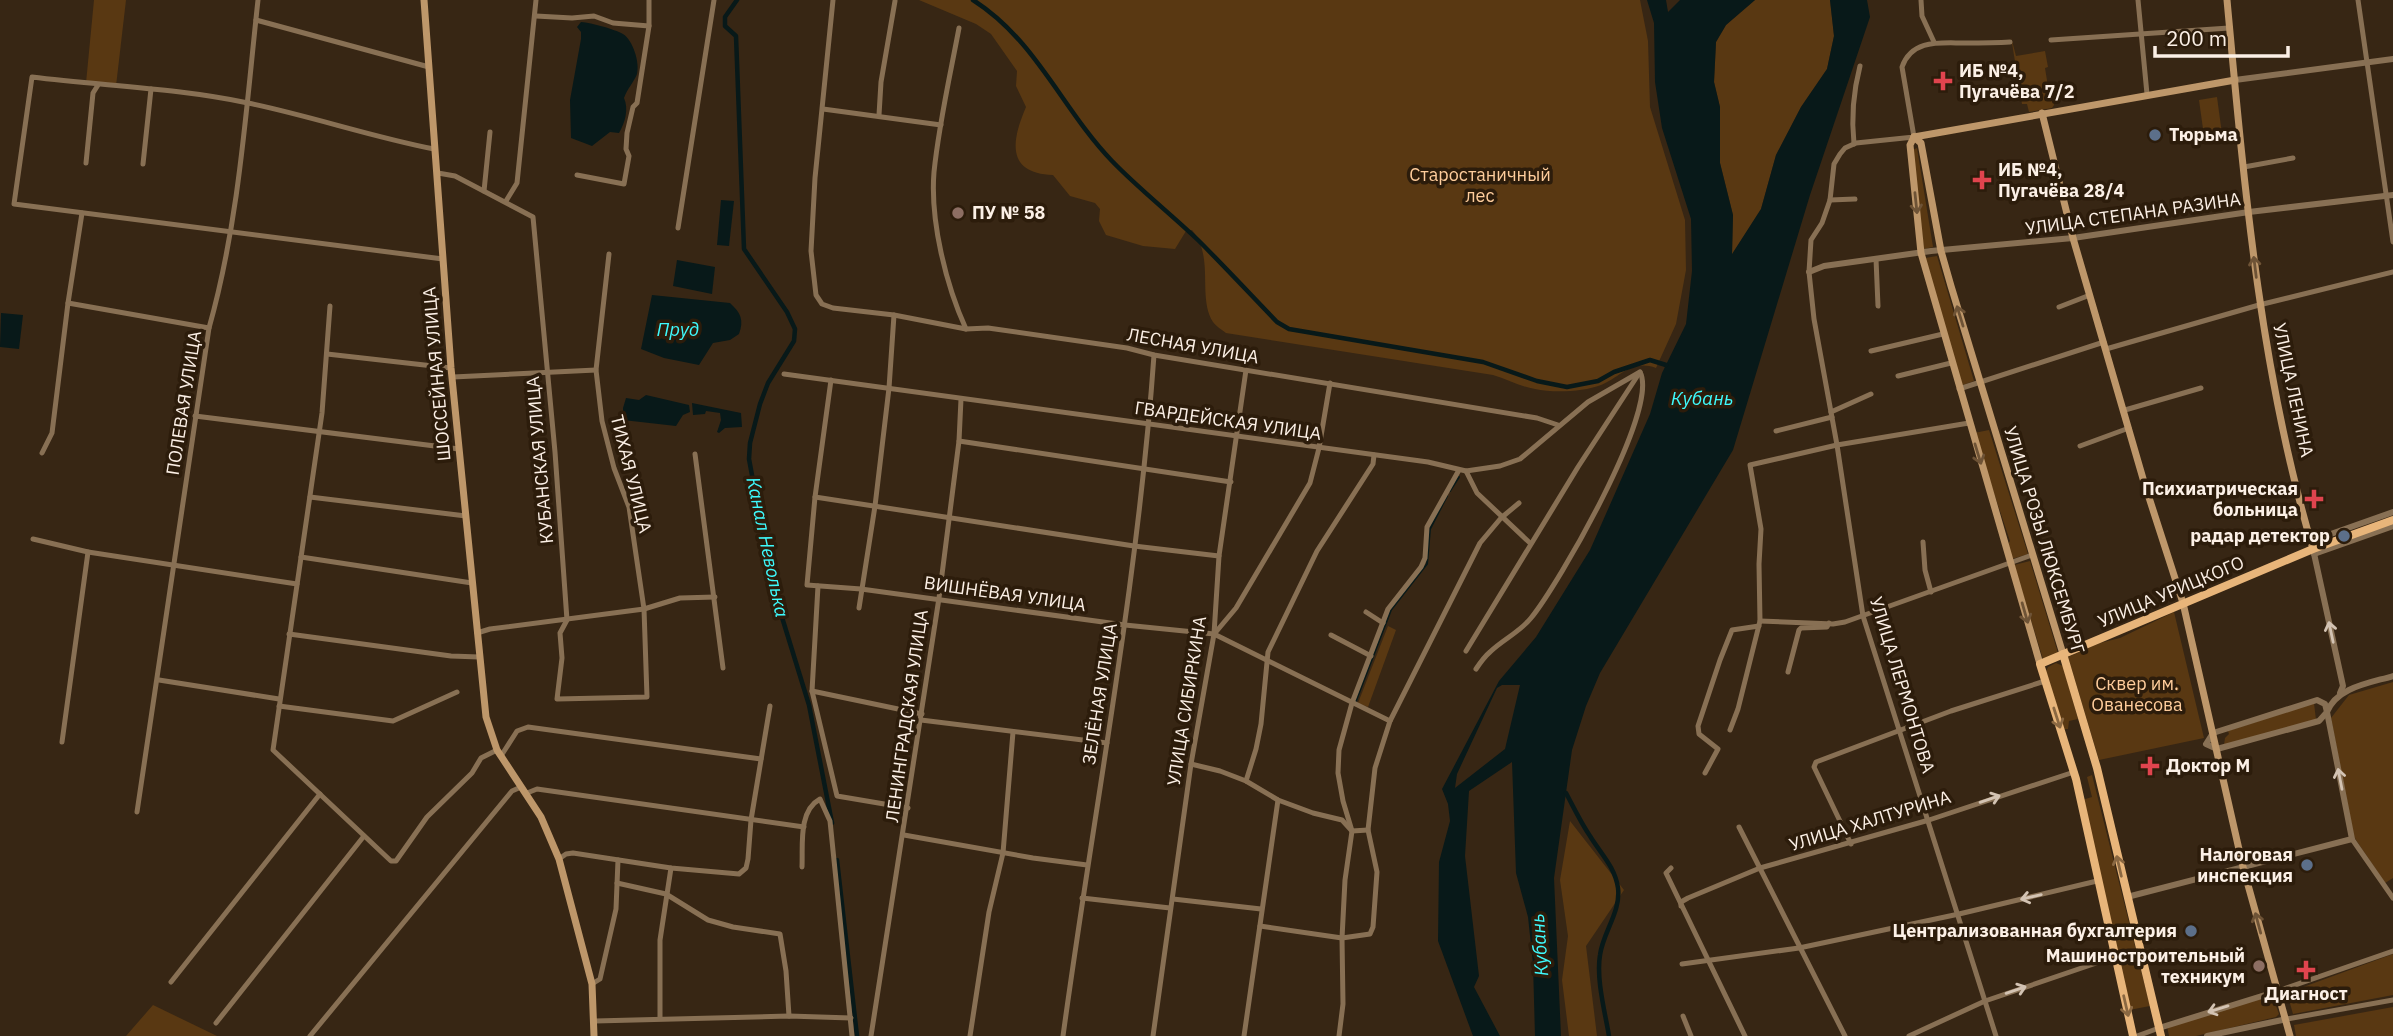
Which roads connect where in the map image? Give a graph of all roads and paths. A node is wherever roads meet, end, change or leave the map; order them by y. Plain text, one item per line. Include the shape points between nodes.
1 (258, 0) edge
2 (425, 0) edge
3 (536, 0) edge
4 (649, 0) edge
5 (714, 0) edge
6 (833, 0) edge
7 (1921, 0) edge
8 (2138, 0) edge
9 (2227, 0) edge
10 (2358, 0) edge
11 (895, 1) edge
12 (536, 16) junction
13 (256, 20) junction
14 (649, 26) junction
15 (959, 28) dead end
16 (2229, 28) junction
17 (2142, 35) junction
18 (2050, 40) dead end
19 (1934, 42) junction
20 (2010, 42) dead end
21 (2393, 59) edge
22 (2367, 62) junction
23 (1860, 66) dead end
24 (429, 67) junction
25 (2235, 80) junction
26 (98, 85) junction
27 (151, 89) junction
28 (2147, 94) junction
29 (248, 103) junction
30 (823, 109) junction
31 (2042, 113) junction
32 (879, 115) junction
33 (941, 125) junction
34 (490, 132) dead end
35 (1914, 137) junction
36 (1854, 144) junction
37 (434, 149) junction
38 (2293, 158) dead end
39 (86, 163) dead end
40 (143, 164) dead end
41 (2244, 167) junction
42 (438, 173) junction
43 (577, 175) dead end
44 (484, 191) junction
45 (2389, 195) edge
46 (1830, 200) junction
47 (1855, 200) dead end
48 (506, 201) junction
49 (2249, 212) junction
50 (82, 213) junction
51 (678, 228) dead end
52 (229, 231) junction
53 (2073, 238) junction
54 (2393, 242) edge
55 (1941, 251) junction
56 (1921, 253) junction
57 (609, 254) dead end
58 (443, 259) junction
59 (1876, 259) junction
60 (1809, 272) junction
61 (2393, 272) edge
62 (2090, 295) junction
63 (68, 303) junction
64 (2259, 305) junction
65 (330, 306) dead end
66 (1878, 306) dead end
67 (2059, 307) dead end
68 (894, 315) junction
69 (209, 328) junction
70 (967, 329) junction
71 (1943, 334) junction
72 (2105, 345) junction
73 (1871, 351) dead end
74 (327, 354) junction
75 (1154, 355) junction
76 (1951, 363) junction
77 (451, 368) junction
78 (596, 370) junction
79 (1246, 370) junction
80 (1640, 372) junction
81 (546, 373) junction
82 (784, 374) dead end
83 (1898, 376) dead end
84 (453, 377) junction
85 (831, 380) junction
86 (1979, 382) junction
87 (1330, 383) junction
88 (889, 388) junction
89 (2202, 388) dead end
90 (1958, 389) junction
91 (1871, 394) dead end
92 (961, 399) junction
93 (2125, 410) junction
94 (1831, 414) junction
95 (195, 416) junction
96 (1149, 423) junction
97 (1969, 423) junction
98 (1558, 425) junction
99 (2130, 428) junction
100 (1776, 431) dead end
101 (320, 432) junction
102 (1237, 436) junction
103 (959, 441) junction
104 (1837, 445) junction
105 (2080, 446) dead end
106 (1320, 448) junction
107 (459, 449) junction
108 (42, 453) dead end
109 (695, 454) dead end
110 (1374, 455) junction
111 (1145, 470) junction
112 (1459, 470) junction
113 (1466, 471) junction
114 (1231, 482) junction
115 (310, 497) junction
116 (815, 497) junction
117 (1520, 503) dead end
118 (875, 506) junction
119 (2393, 512) edge
120 (466, 516) junction
121 (1501, 518) junction
122 (950, 519) junction
123 (2393, 523) edge
124 (33, 539) dead end
125 (1923, 542) dead end
126 (1530, 543) junction
127 (1134, 546) junction
128 (2313, 548) junction
129 (88, 552) junction
130 (2032, 555) junction
131 (1219, 556) junction
132 (301, 557) junction
133 (2011, 563) junction
134 (174, 565) junction
135 (472, 583) junction
136 (297, 584) junction
137 (818, 586) junction
138 (861, 589) junction
139 (1930, 592) junction
140 (715, 597) junction
141 (939, 598) junction
142 (2183, 603) junction
143 (859, 608) dead end
144 (644, 610) junction
145 (1366, 612) dead end
146 (1863, 616) junction
147 (567, 620) junction
148 (1760, 623) junction
149 (1829, 623) junction
150 (1383, 624) junction
151 (1125, 625) junction
152 (477, 633) junction
153 (289, 634) junction
154 (1214, 634) junction
155 (1331, 635) dead end
156 (1466, 651) dead end
157 (2063, 654) junction
158 (1371, 656) junction
159 (479, 657) junction
160 (1268, 660) junction
161 (2040, 664) junction
162 (723, 668) dead end
163 (1476, 669) dead end
164 (1788, 672) dead end
165 (2393, 676) edge
166 (159, 680) junction
167 (2045, 681) junction
168 (812, 691) junction
169 (457, 692) dead end
170 (2337, 697) junction
171 (557, 699) joint
172 (279, 702) junction
173 (1352, 703) junction
174 (770, 706) dead end
175 (2327, 716) junction
176 (922, 717) junction
177 (1390, 721) junction
178 (1730, 730) dead end
179 (1899, 731) junction
180 (1013, 732) junction
181 (2213, 733) junction
182 (62, 742) dead end
183 (1107, 743) junction
184 (2217, 749) junction
185 (497, 750) junction
186 (761, 759) junction
187 (1191, 764) junction
188 (2074, 772) junction
189 (1704, 773) dead end
190 (1246, 781) junction
191 (524, 790) junction
192 (320, 794) junction
193 (1278, 800) junction
194 (908, 808) junction
195 (137, 812) dead end
196 (751, 820) junction
197 (1929, 820) junction
198 (804, 827) junction
199 (1739, 827) dead end
200 (1368, 830) junction
201 (1352, 831) junction
202 (904, 835) junction
203 (364, 836) junction
204 (2352, 839) junction
205 (1851, 844) junction
206 (1003, 853) junction
207 (559, 859) junction
208 (618, 860) junction
209 (1087, 865) junction
210 (802, 867) dead end
211 (2243, 867) junction
212 (671, 868) junction
213 (1671, 868) dead end
214 (1760, 868) junction
215 (2097, 881) junction
216 (617, 883) junction
217 (666, 894) junction
218 (2127, 897) junction
219 (1082, 898) junction
220 (2393, 898) edge
221 (1172, 899) junction
222 (1681, 906) junction
223 (1170, 908) junction
224 (1261, 909) junction
225 (1959, 914) junction
226 (1260, 926) junction
227 (1342, 938) junction
228 (1799, 948) junction
229 (2393, 951) edge
230 (2114, 957) junction
231 (1710, 960) junction
232 (1682, 964) dead end
233 (171, 982) dead end
234 (592, 984) junction
235 (2278, 991) junction
236 (2393, 1000) edge
237 (1985, 1001) junction
238 (789, 1016) junction
239 (1683, 1016) dead end
240 (660, 1017) junction
241 (851, 1018) junction
242 (2287, 1019) junction
243 (594, 1021) junction
244 (216, 1023) dead end
245 (2160, 1032) edge
246 (310, 1036) edge
247 (594, 1036) edge
248 (852, 1036) edge
249 (871, 1036) edge
250 (970, 1036) edge
251 (1063, 1036) edge
252 (1153, 1036) edge
253 (1244, 1036) edge
254 (1339, 1036) edge
255 (1691, 1036) edge
256 (1745, 1036) edge
257 (1845, 1036) edge
258 (1909, 1036) edge
259 (1996, 1036) edge
260 (2135, 1036) edge
261 (2207, 1036) edge
262 (2290, 1036) edge

1 - 13 street, ПОЛЕВАЯ УЛИЦА
2 - 24 main road, ШОССЕЙНАЯ УЛИЦА
3 - 12 street
4 - 14 street
5 - 51 street
6 - 30 street
7 - 19 street via 1922,16
8 - 17 street
9 - 16 main road, УЛИЦА ЛЕНИНА
10 - 22 street
11 - 32 street
12 - 14 street via 594,16
12 - 48 street via 517,183
13 - 24 street
13 - 29 street, ПОЛЕВАЯ УЛИЦА
14 - 43 street via 627,133 624,184
15 - 33 street
16 - 17 street
16 - 25 main road, УЛИЦА ЛЕНИНА
17 - 18 street
17 - 28 street
19 - 20 street
19 - 35 street, УЛИЦА РОЗЫ ЛЮКСЕМБУРГ via 1913,51 1902,67
21 - 22 street
22 - 25 street
22 - 45 street
23 - 36 street via 1853,96
24 - 37 main road, ШОССЕЙНАЯ УЛИЦА
25 - 28 main road
25 - 41 main road, УЛИЦА ЛЕНИНА
26 - 27 street
26 - 39 street via 93,93
26 - 50 street via 32,77 14,204
27 - 29 street
27 - 40 street
28 - 31 main road
29 - 37 street
29 - 52 street, ПОЛЕВАЯ УЛИЦА
30 - 32 street
30 - 68 street, ЛЕСНАЯ УЛИЦА via 811,251 816,295 832,308
31 - 35 main road
31 - 53 main road
32 - 33 street
33 - 70 street via 934,173 937,224 946,269
34 - 44 street
35 - 36 street
35 - 55 main road, УЛИЦА РОЗЫ ЛЮКСЕМБУРГ via 1921,143
35 -> 56 main road, УЛИЦА РОЗЫ ЛЮКСЕМБУРГ via 1910,145
36 - 46 street, УЛИЦА ЛЕРМОНТОВА via 1845,148 1834,164
37 - 42 main road, ШОССЕЙНАЯ УЛИЦА
38 - 41 street
41 - 49 main road, УЛИЦА ЛЕНИНА
42 - 44 street
42 - 58 main road, ШОССЕЙНАЯ УЛИЦА
44 - 48 street
45 - 49 street, УЛИЦА СТЕПАНА РАЗИНА
45 - 54 street
46 - 47 street
46 - 60 street, УЛИЦА ЛЕРМОНТОВА via 1811,240
48 - 81 street, КУБАНСКАЯ УЛИЦА via 533,217
49 - 53 street, УЛИЦА СТЕПАНА РАЗИНА
64 -> 49 main road, УЛИЦА ЛЕНИНА
50 - 52 street
50 - 63 street
52 - 58 street
52 - 69 street, ПОЛЕВАЯ УЛИЦА
53 - 55 street, УЛИЦА СТЕПАНА РАЗИНА
53 - 62 main road
55 - 56 street, УЛИЦА СТЕПАНА РАЗИНА
86 -> 55 main road, УЛИЦА РОЗЫ ЛЮКСЕМБУРГ
56 - 59 street, УЛИЦА СТЕПАНА РАЗИНА
56 - 71 main road, УЛИЦА РОЗЫ ЛЮКСЕМБУРГ
57 - 78 street, ТИХАЯ УЛИЦА
58 - 77 main road, ШОССЕЙНАЯ УЛИЦА
59 - 60 street, УЛИЦА СТЕПАНА РАЗИНА
59 - 66 street
60 - 94 street, УЛИЦА ЛЕРМОНТОВА
61 - 64 street
62 - 67 street
62 - 72 main road
63 - 69 street
63 - 108 street via 52,433
64 - 72 street
64 - 128 main road, УЛИЦА ЛЕНИНА
65 - 74 street
68 - 70 street, ЛЕСНАЯ УЛИЦА
68 - 88 street
69 - 95 street, ПОЛЕВАЯ УЛИЦА
70 - 75 street, ЛЕСНАЯ УЛИЦА via 988,328
71 - 73 street
71 - 76 main road, УЛИЦА РОЗЫ ЛЮКСЕМБУРГ
72 - 86 street
72 - 93 main road
74 - 77 street
74 - 101 street
75 - 79 street, ЛЕСНАЯ УЛИЦА
75 - 96 street, ЗЕЛЁНАЯ УЛИЦА
76 - 83 street
76 - 90 main road, УЛИЦА РОЗЫ ЛЮКСЕМБУРГ
77 - 84 main road, ШОССЕЙНАЯ УЛИЦА
78 - 81 street
78 - 144 street, ТИХАЯ УЛИЦА via 602,421 629,507
79 - 87 street, ЛЕСНАЯ УЛИЦА
79 - 102 street, УЛИЦА СИБИРКИНА
80 - 98 street, ГВАРДЕЙСКАЯ УЛИЦА
80 - 126 street
80 - 163 street via 1643,395 1632,430 1595,515 1529,621
81 - 84 street
81 - 147 street, КУБАНСКАЯ УЛИЦА
82 - 85 street, ГВАРДЕЙСКАЯ УЛИЦА
84 - 107 main road, ШОССЕЙНАЯ УЛИЦА
85 - 88 street, ГВАРДЕЙСКАЯ УЛИЦА
85 - 116 street
86 - 90 street
86 - 130 main road, УЛИЦА РОЗЫ ЛЮКСЕМБУРГ
87 - 98 street, ЛЕСНАЯ УЛИЦА
87 - 106 street
88 - 92 street, ГВАРДЕЙСКАЯ УЛИЦА
88 - 118 street
89 - 93 street
90 - 97 main road, УЛИЦА РОЗЫ ЛЮКСЕМБУРГ
91 - 94 street
92 - 96 street, ГВАРДЕЙСКАЯ УЛИЦА
92 - 103 street, ЛЕНИНГРАДСКАЯ УЛИЦА
93 - 99 main road
94 - 100 street
94 - 104 street, УЛИЦА ЛЕРМОНТОВА
95 - 101 street
95 - 134 street, ПОЛЕВАЯ УЛИЦА
96 - 102 street, ГВАРДЕЙСКАЯ УЛИЦА
96 - 111 street, ЗЕЛЁНАЯ УЛИЦА
97 - 104 street
97 -> 133 main road, УЛИЦА РОЗЫ ЛЮКСЕМБУРГ
98 - 113 street, ГВАРДЕЙСКАЯ УЛИЦА via 1520,459
99 - 105 street
99 - 142 main road
101 - 107 street
101 - 115 street
102 - 106 street, ГВАРДЕЙСКАЯ УЛИЦА
102 - 114 street, УЛИЦА СИБИРКИНА
103 - 111 street
103 - 122 street, ЛЕНИНГРАДСКАЯ УЛИЦА
104 - 146 street, УЛИЦА ЛЕРМОНТОВА
104 - 148 street via 1750,465 1761,529
106 - 110 street, ГВАРДЕЙСКАЯ УЛИЦА
106 - 154 street via 1306,491 1236,608
107 - 120 main road, ШОССЕЙНАЯ УЛИЦА
109 - 140 street
110 - 112 street, ГВАРДЕЙСКАЯ УЛИЦА
110 - 160 street via 1373,464 1317,551
111 - 114 street
111 - 127 street, ЗЕЛЁНАЯ УЛИЦА
112 - 113 street, ГВАРДЕЙСКАЯ УЛИЦА
112 - 150 street via 1427,527 1422,567 1388,609
113 - 121 street via 1477,493
114 - 131 street, УЛИЦА СИБИРКИНА
115 - 120 street
115 - 132 street
116 - 118 street
116 - 137 street, ВИШНЁВАЯ УЛИЦА via 807,585
117 - 121 street
118 - 122 street
118 - 138 street
119 - 128 street, УЛИЦА УРИЦКОГО
120 - 135 main road, ШОССЕЙНАЯ УЛИЦА
121 - 126 street
121 - 177 street via 1479,543
122 - 127 street
122 - 141 street, ЛЕНИНГРАДСКАЯ УЛИЦА
123 - 128 main road, УЛИЦА УРИЦКОГО
124 - 129 street
125 - 139 street
126 - 156 street
127 - 131 street
127 - 151 street, ЗЕЛЁНАЯ УЛИЦА
128 - 142 main road, УЛИЦА УРИЦКОГО
170 -> 128 street, УЛИЦА ЛЕНИНА via 2343,687
129 - 134 street
129 - 182 street
130 - 133 street
130 - 157 main road, УЛИЦА РОЗЫ ЛЮКСЕМБУРГ
131 - 154 street, УЛИЦА СИБИРКИНА
132 - 135 street
132 - 136 street
133 - 139 street
133 -> 161 main road, УЛИЦА РОЗЫ ЛЮКСЕМБУРГ
134 - 136 street
134 - 166 street, ПОЛЕВАЯ УЛИЦА
135 - 152 main road, ШОССЕЙНАЯ УЛИЦА
136 - 153 street
137 - 138 street, ВИШНЁВАЯ УЛИЦА
137 - 168 street
138 - 141 street, ВИШНЁВАЯ УЛИЦА
138 - 143 street
139 - 146 street
140 - 144 street via 680,598
140 - 162 street
141 - 151 street, ВИШНЁВАЯ УЛИЦА
141 - 176 street, ЛЕНИНГРАДСКАЯ УЛИЦА
142 - 157 main road, УЛИЦА УРИЦКОГО
142 - 181 main road
144 - 147 street
144 - 171 street, ТИХАЯ УЛИЦА via 646,696
145 - 150 street
146 - 149 street
146 - 179 street, УЛИЦА ЛЕРМОНТОВА
147 - 152 street
147 - 171 street, КУБАНСКАЯ УЛИЦА via 561,633
148 - 149 street
148 - 178 street
148 - 189 street via 1732,630 1720,660 1698,726 1699,734 1718,749
149 - 164 street via 1799,630
150 - 158 street
151 - 154 street, ВИШНЁВАЯ УЛИЦА
151 - 183 street, ЗЕЛЁНАЯ УЛИЦА
152 - 159 main road, ШОССЕЙНАЯ УЛИЦА
153 - 159 street
153 - 172 street
154 - 160 street, ВИШНЁВАЯ УЛИЦА
154 - 187 street, УЛИЦА СИБИРКИНА
155 - 158 street
157 - 161 main road, УЛИЦА УРИЦКОГО
218 -> 157 main road, УЛИЦА РОЗЫ ЛЮКСЕМБУРГ via 2098,772
158 - 173 street
159 - 185 main road, ШОССЕЙНАЯ УЛИЦА via 486,717
160 - 173 street, ВИШНЁВАЯ УЛИЦА
160 - 190 street via 1261,724
161 - 167 main road, УЛИЦА РОЗЫ ЛЮКСЕМБУРГ
165 - 170 street
166 - 172 street
166 - 195 street, ПОЛЕВАЯ УЛИЦА
167 - 179 street
167 -> 188 main road, УЛИЦА РОЗЫ ЛЮКСЕМБУРГ
168 - 176 street
168 - 194 street via 837,796
169 - 172 street via 393,721
170 - 175 street
172 - 192 street via 273,750
173 - 177 street, ВИШНЁВАЯ УЛИЦА
173 - 201 street via 1339,750 1338,773
174 - 186 street
175 - 181 street via 2322,702 2310,701
175 - 184 street
204 -> 175 street
176 - 180 street
176 - 194 street, ЛЕНИНГРАДСКАЯ УЛИЦА
177 - 200 street via 1375,768
179 - 197 street, УЛИЦА ЛЕРМОНТОВА
179 - 205 street via 1816,762 1814,767
180 - 183 street
180 - 206 street
181 - 184 main road
183 - 209 street, ЗЕЛЁНАЯ УЛИЦА
184 - 211 main road
185 - 186 street via 528,727
185 - 191 main road, ШОССЕЙНАЯ УЛИЦА
185 - 203 street via 481,758 396,861
186 - 196 street
187 - 190 street
187 - 221 street, УЛИЦА СИБИРКИНА
197 -> 188 street, УЛИЦА ХАЛТУРИНА
188 - 215 main road, УЛИЦА РОЗЫ ЛЮКСЕМБУРГ
190 - 193 street
191 - 196 street
191 - 207 main road, ШОССЕЙНАЯ УЛИЦА
191 - 246 street via 512,791
192 - 203 street
192 - 233 street
193 - 201 street via 1342,820
193 - 224 street
194 - 202 street, ЛЕНИНГРАДСКАЯ УЛИЦА
196 - 198 street
196 - 212 street via 746,868 739,874
197 - 205 street, УЛИЦА ХАЛТУРИНА
197 - 225 street, УЛИЦА ЛЕРМОНТОВА
198 - 210 street
198 - 241 street via 809,808 820,799 830,821
199 - 214 street
200 - 201 street
200 - 227 street via 1377,872 1373,927 1365,936
201 - 227 street
202 - 206 street
202 - 249 street, ЛЕНИНГРАДСКАЯ УЛИЦА
203 - 244 street
204 - 211 street
204 - 220 street
205 - 214 street, УЛИЦА ХАЛТУРИНА
206 - 209 street
206 - 250 street
207 - 208 street via 572,853
207 - 234 main road, ШОССЕЙНАЯ УЛИЦА
208 - 212 street
208 - 216 street
209 - 219 street, ЗЕЛЁНАЯ УЛИЦА
211 - 218 street
235 -> 211 main road
212 - 217 street
213 - 222 street via 1666,873
214 - 222 street, УЛИЦА ХАЛТУРИНА via 1688,898
214 - 228 street
215 -> 225 street
215 - 230 main road, УЛИЦА РОЗЫ ЛЮКСЕМБУРГ
216 - 217 street
216 - 234 street via 600,979
217 - 238 street via 708,920 780,934
217 - 240 street via 660,940
218 - 245 main road, УЛИЦА РОЗЫ ЛЮКСЕМБУРГ
219 - 223 street
219 - 251 street, ЗЕЛЁНАЯ УЛИЦА
221 - 223 street, УЛИЦА СИБИРКИНА
221 - 224 street
222 - 231 street
223 - 252 street, УЛИЦА СИБИРКИНА
224 - 226 street
225 - 228 street
225 - 237 street, УЛИЦА ЛЕРМОНТОВА
226 - 227 street
226 - 253 street
227 - 254 street
228 - 231 street
228 - 257 street
229 - 235 street
237 -> 230 street
230 -> 260 main road, УЛИЦА РОЗЫ ЛЮКСЕМБУРГ
231 - 232 street
231 - 256 street
234 - 243 main road, ШОССЕЙНАЯ УЛИЦА
235 - 242 main road
235 -> 245 street
236 - 242 street
237 - 258 street
237 - 259 street, УЛИЦА ЛЕРМОНТОВА
238 - 240 street
238 - 241 street
239 - 255 street
240 - 243 street
241 - 248 street
242 - 261 street
242 - 262 main road
243 - 247 main road, ШОССЕЙНАЯ УЛИЦА
245 - 260 street

